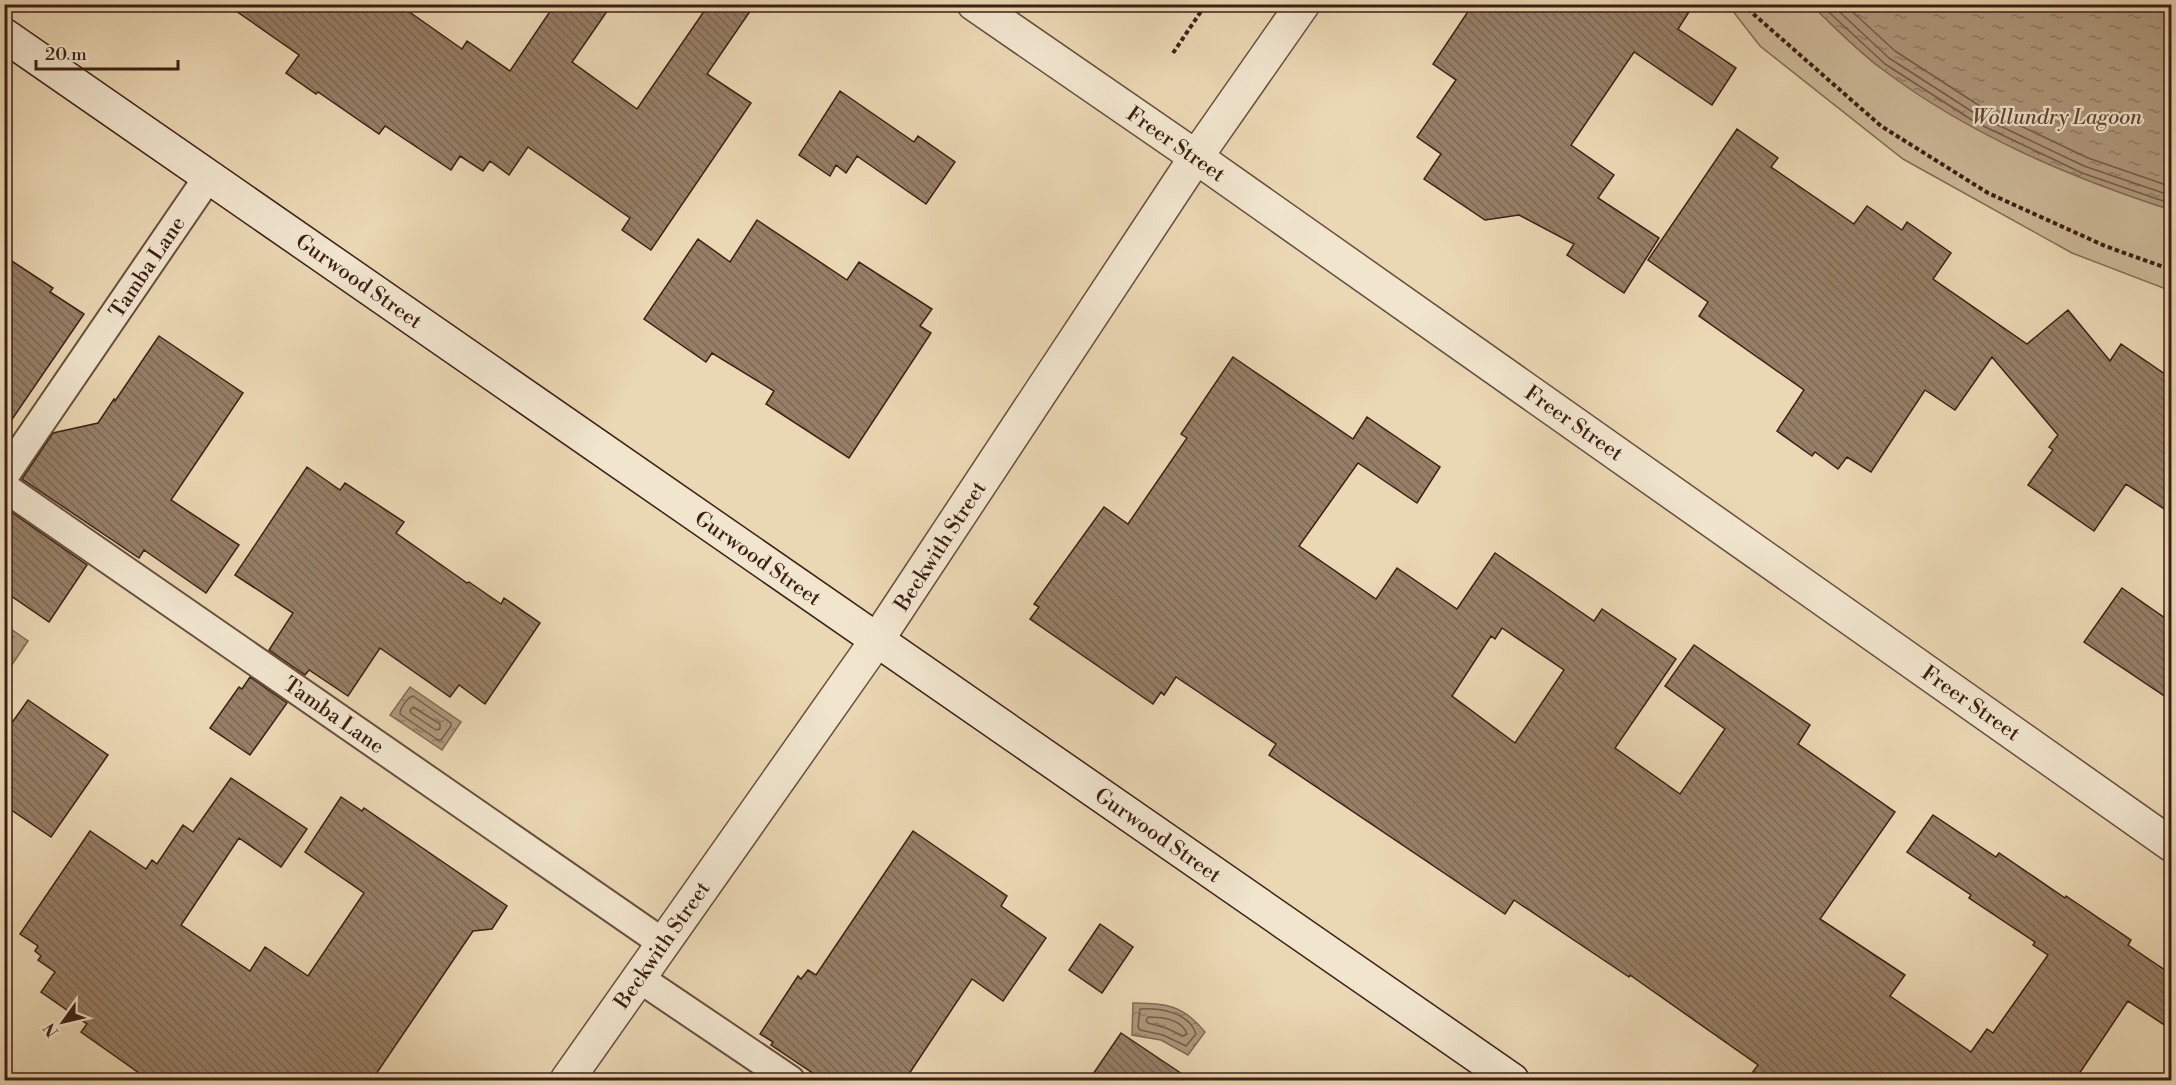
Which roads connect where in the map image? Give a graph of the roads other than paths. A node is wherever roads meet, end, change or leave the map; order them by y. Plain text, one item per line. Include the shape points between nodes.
1 (974, 4) edge
2 (1303, 4) edge
3 (4, 35) edge
4 (1196, 157) junction
5 (208, 176) junction
6 (4, 476) edge
7 (4, 487) edge
8 (877, 640) junction
9 (2172, 845) edge
10 (663, 943) junction
11 (639, 978) junction
12 (567, 1080) edge
13 (790, 1080) edge
14 (1512, 1080) edge

1 - 4 street, Freer Street
2 - 4 street, Beckwith Street
3 - 5 street, Gurwood Street
4 - 8 street, Beckwith Street
4 - 9 street, Freer Street
5 - 6 lane, Tamba Lane
5 - 8 street, Gurwood Street
7 - 10 lane, Tamba Lane
8 - 10 street, Beckwith Street
8 - 14 street, Gurwood Street
10 - 11 street, Beckwith Street
11 - 12 street, Beckwith Street
11 - 13 lane

